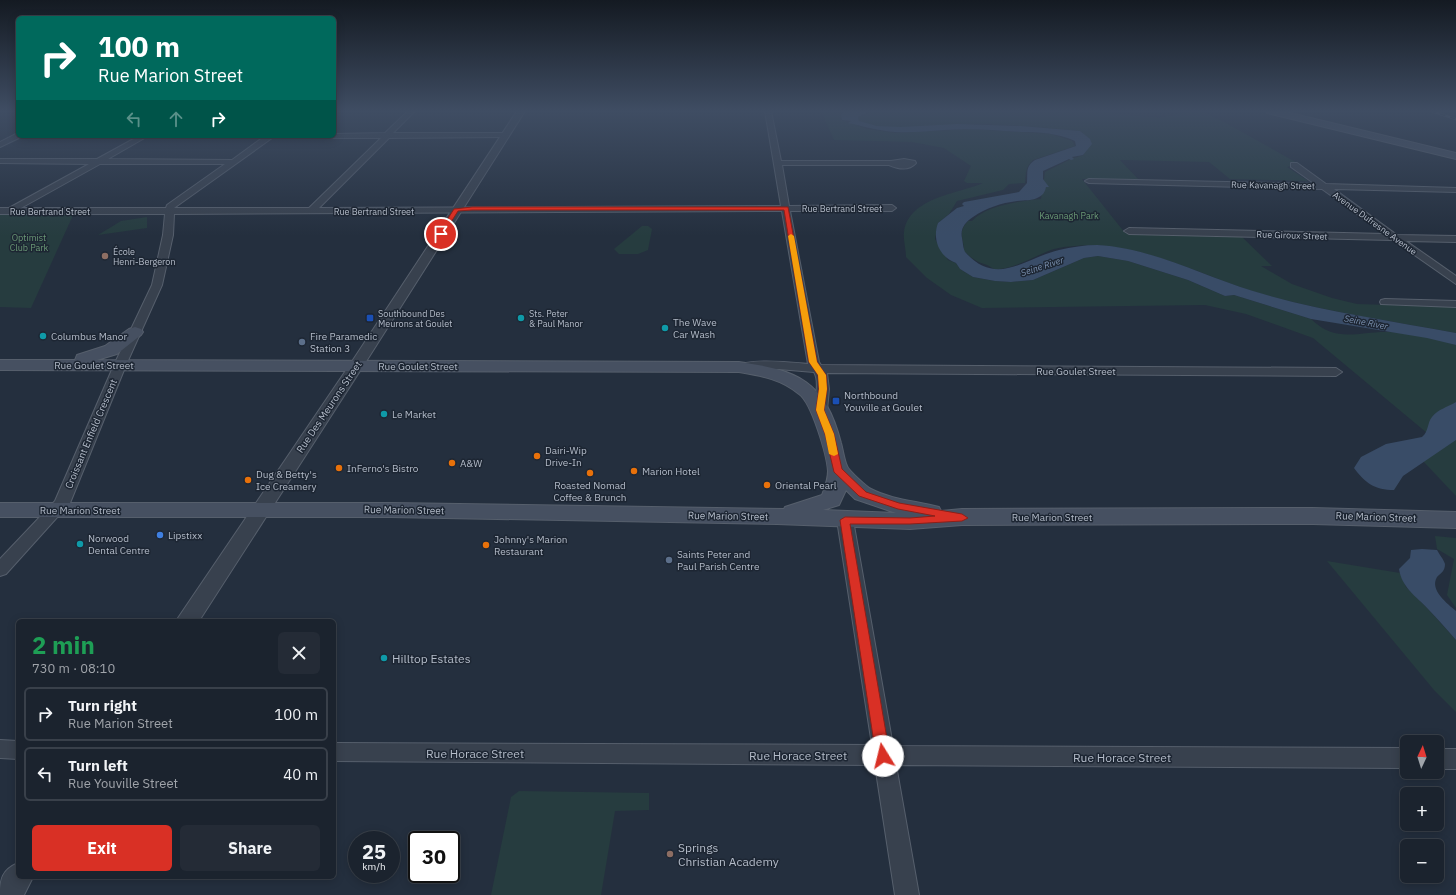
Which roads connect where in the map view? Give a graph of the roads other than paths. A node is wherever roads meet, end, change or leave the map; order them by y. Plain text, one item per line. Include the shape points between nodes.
1 (114, 153) edge
2 (247, 153) edge
3 (370, 153) edge
4 (493, 153) edge
5 (776, 153) edge
6 (1443, 153) edge
7 (1456, 156) edge
8 (0, 161) edge
9 (99, 161) junction
10 (235, 162) junction
11 (778, 163) junction
12 (891, 163) dead end
13 (1294, 165) dead end
14 (1089, 181) dead end
15 (1324, 186) junction
16 (1456, 190) edge
17 (786, 208) junction
18 (892, 208) dead end
19 (0, 210) edge
20 (456, 210) junction
21 (12, 211) junction
22 (170, 211) junction
23 (311, 211) junction
24 (1128, 230) dead end
25 (1395, 238) junction
26 (1456, 239) edge
27 (1456, 281) edge
28 (1385, 302) dead end
29 (1456, 304) edge
30 (135, 332) junction
31 (0, 364) edge
32 (52, 365) junction
33 (120, 365) junction
34 (356, 366) junction
35 (740, 367) junction
36 (816, 368) junction
37 (1336, 372) dead end
38 (820, 410) junction
39 (838, 470) junction
40 (262, 509) junction
41 (0, 510) edge
42 (56, 510) junction
43 (777, 516) junction
44 (962, 518) junction
45 (845, 520) junction
46 (1456, 520) edge
47 (0, 570) edge
48 (189, 619) edge
49 (0, 749) edge
50 (16, 750) edge
51 (336, 752) edge
52 (883, 756) junction
53 (1400, 758) edge
54 (1444, 758) edge
55 (1456, 759) edge
56 (18, 879) edge
57 (7, 895) edge
58 (907, 895) edge

1 - 9 street
2 - 10 street
3 - 23 street
4 - 20 street, Rue Des Meurons Street
5 - 11 street
6 - 7 main road
8 - 9 street
9 - 10 street
9 - 21 street
10 - 22 street via 170,208
11 - 12 street
11 - 17 street
13 - 15 street, Avenue Dufresne Avenue
14 - 15 street, Rue Kavanagh Street
15 - 16 street, Rue Kavanagh Street
15 - 25 street, Avenue Dufresne Avenue
17 - 18 street, Rue Bertrand Street
17 - 20 street, Rue Bertrand Street
17 - 36 street
19 - 21 street, Rue Bertrand Street
20 - 23 street, Rue Bertrand Street
20 - 34 street, Rue Des Meurons Street
21 - 22 street, Rue Bertrand Street
22 - 23 street, Rue Bertrand Street
22 - 30 street, Croissant Enfield Crescent via 168,235 157,285
24 - 25 street, Rue Giroux Street
25 - 26 street, Rue Giroux Street
25 - 27 street, Avenue Dufresne Avenue
28 - 29 street
30 - 32 main road via 111,350 98,356
30 - 33 street, Croissant Enfield Crescent
31 - 32 main road, Rue Goulet Street
32 - 33 main road, Rue Goulet Street
33 - 34 main road, Rue Goulet Street
33 - 42 street, Croissant Enfield Crescent via 62,504
34 - 35 main road, Rue Goulet Street
34 - 40 street, Rue Des Meurons Street
35 - 36 street, Rue Goulet Street via 778,364
35 - 38 main road, Rue Goulet Street via 786,376 808,391
36 - 37 street, Rue Goulet Street
36 - 38 street via 822,375
38 - 39 main road, Rue Goulet Street
39 - 43 main road via 837,485 831,500
39 - 44 main road via 863,494 898,506
40 - 42 main road, Rue Marion Street
40 - 43 main road, Rue Marion Street
40 - 48 street, Rue Des Meurons Street
41 - 42 main road, Rue Marion Street
42 - 47 street, Croissant Enfield Crescent
43 - 45 main road, Rue Marion Street
44 - 45 main road, Rue Marion Street via 910,521
44 - 46 main road, Rue Marion Street via 1313,516
45 - 52 street
49 - 50 street
51 - 52 street, Rue Horace Street
52 - 53 street, Rue Horace Street
52 - 58 street
54 - 55 street
56 - 57 street

